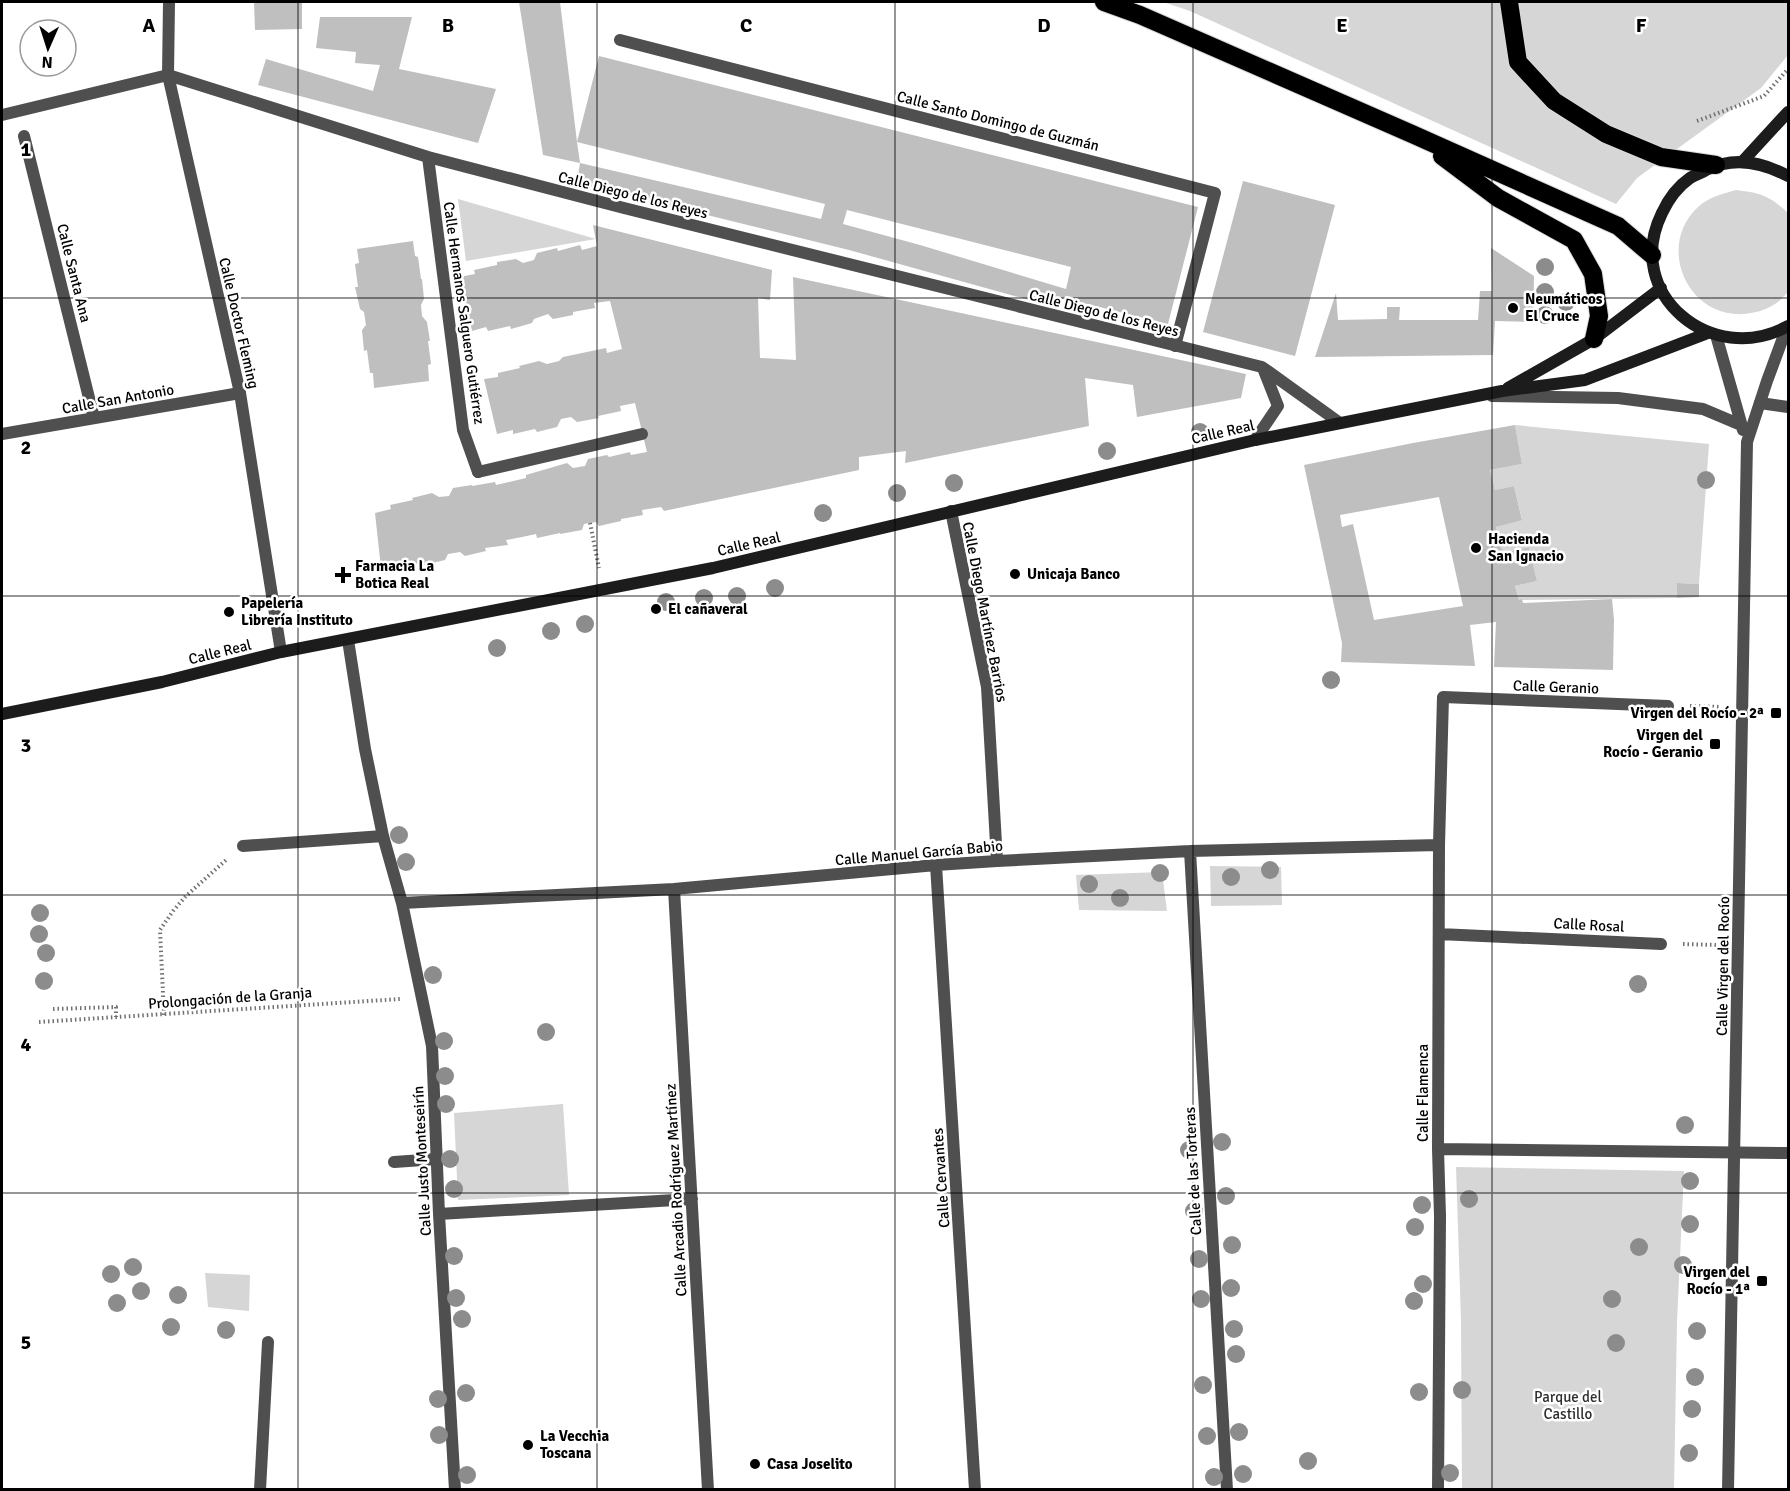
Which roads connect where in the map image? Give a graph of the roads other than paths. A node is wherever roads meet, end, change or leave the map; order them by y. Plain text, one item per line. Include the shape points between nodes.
1 (169, 2) edge
2 (1104, 2) edge
3 (1509, 2) edge
4 (620, 40) dead end
5 (168, 75) junction
6 (1788, 112) edge
7 (2, 115) edge
8 (1412, 134) junction
9 (24, 136) dead end
10 (428, 157) junction
11 (1742, 162) junction
12 (1716, 165) junction
13 (1788, 176) edge
14 (1652, 255) junction
15 (1660, 288) junction
16 (1788, 326) edge
17 (1712, 334) junction
18 (1594, 339) junction
19 (1175, 346) junction
20 (1262, 367) junction
21 (1502, 391) junction
22 (240, 393) junction
23 (1481, 396) junction
24 (1760, 403) junction
25 (1788, 407) edge
26 (94, 418) junction
27 (1340, 423) junction
28 (1741, 425) junction
29 (2, 434) edge
30 (642, 434) dead end
31 (1255, 440) junction
32 (1747, 442) junction
33 (951, 511) junction
34 (348, 640) junction
35 (280, 652) junction
36 (1443, 697) joint
37 (1668, 706) road end
38 (2, 714) edge
39 (383, 836) junction
40 (1439, 845) junction
41 (243, 846) road end
42 (1190, 851) junction
43 (998, 861) junction
44 (936, 865) junction
45 (674, 889) junction
46 (402, 903) junction
47 (1439, 934) junction
48 (1661, 944) road end
49 (1438, 1149) junction
50 (1735, 1151) junction
51 (1788, 1153) edge
52 (437, 1159) junction
53 (394, 1162) dead end
54 (692, 1199) junction
55 (439, 1215) junction
56 (268, 1341) dead end
57 (260, 1490) edge
58 (455, 1490) edge
59 (708, 1490) edge
60 (975, 1490) edge
61 (1227, 1490) edge
62 (1438, 1490) edge
63 (1728, 1490) edge

1 - 5 street, Calle Doctor Fleming
2 - 8 highway
3 - 12 highway via 1518,62 1554,101 1606,134 1660,157
4 - 19 street, Calle Santo Domingo de Guzmán via 1215,192
5 - 7 street
5 - 10 street, Calle Diego de los Reyes
5 - 22 street, Calle Doctor Fleming
6 - 11 main road
8 - 14 highway via 1618,226
8 - 18 highway via 1498,198 1574,240 1593,274 1599,316
9 - 26 street, Calle Santa Ana
10 - 19 street, Calle Diego de los Reyes
10 - 30 street, Calle Hermanos Salguero Gutiérrez via 463,430 478,472
11 - 12 main road
11 - 13 main road via 1772,167
12 - 14 main road via 1689,178 1669,199 1656,225
14 - 15 main road
15 - 17 main road via 1672,307
15 - 18 main road, Calle Real
16 - 17 main road via 1764,336 1740,339
16 - 24 street
17 - 21 main road, Calle Real via 1585,380
17 - 28 street
18 - 21 main road, Calle Real
19 - 20 street, Calle Diego de los Reyes
20 - 27 street, Calle Diego de los Reyes
20 - 31 street via 1278,406
21 - 23 main road, Calle Real
22 - 26 street, Calle San Antonio
22 - 35 street, Calle Doctor Fleming
23 - 27 main road, Calle Real
23 - 28 street via 1618,398 1703,409
24 - 25 street
24 - 32 street
26 - 29 street, Calle San Antonio
27 - 31 main road, Calle Real
28 - 32 street
31 - 33 main road, Calle Real
32 - 50 street, Calle Virgen del Rocío
33 - 34 main road, Calle Real via 713,568
33 - 43 street, Calle Diego Martínez Barrios via 987,687
34 - 35 main road, Calle Real
34 - 39 street, Calle Justo Monteseirín
35 - 38 main road, Calle Real via 162,682
36 - 37 street, Calle Geranio
36 - 40 street, Calle Flamenca
39 - 41 street
39 - 46 street, Calle Justo Monteseirín
40 - 42 street, Calle Manuel García Babio
40 - 47 street, Calle Flamenca
42 - 43 street, Calle Manuel García Babio
42 - 61 street, Calle de las Torteras
43 - 44 street, Calle Manuel García Babio
44 - 45 street, Calle Manuel García Babio
44 - 60 street, Calle Cervantes
45 - 46 street, Calle Manuel García Babio
45 - 54 street, Calle Arcadio Rodríguez Martínez
46 - 52 street, Calle Justo Monteseirín via 432,1046
47 - 48 street, Calle Rosal
47 - 49 street, Calle Flamenca
49 - 50 street
49 - 62 street, Calle Flamenca
50 - 51 street
50 - 63 street, Calle Virgen del Rocío
52 - 53 street
52 - 55 street, Calle Justo Monteseirín
54 - 55 street
54 - 59 street, Calle Arcadio Rodríguez Martínez
55 - 58 street, Calle Justo Monteseirín
56 - 57 street

